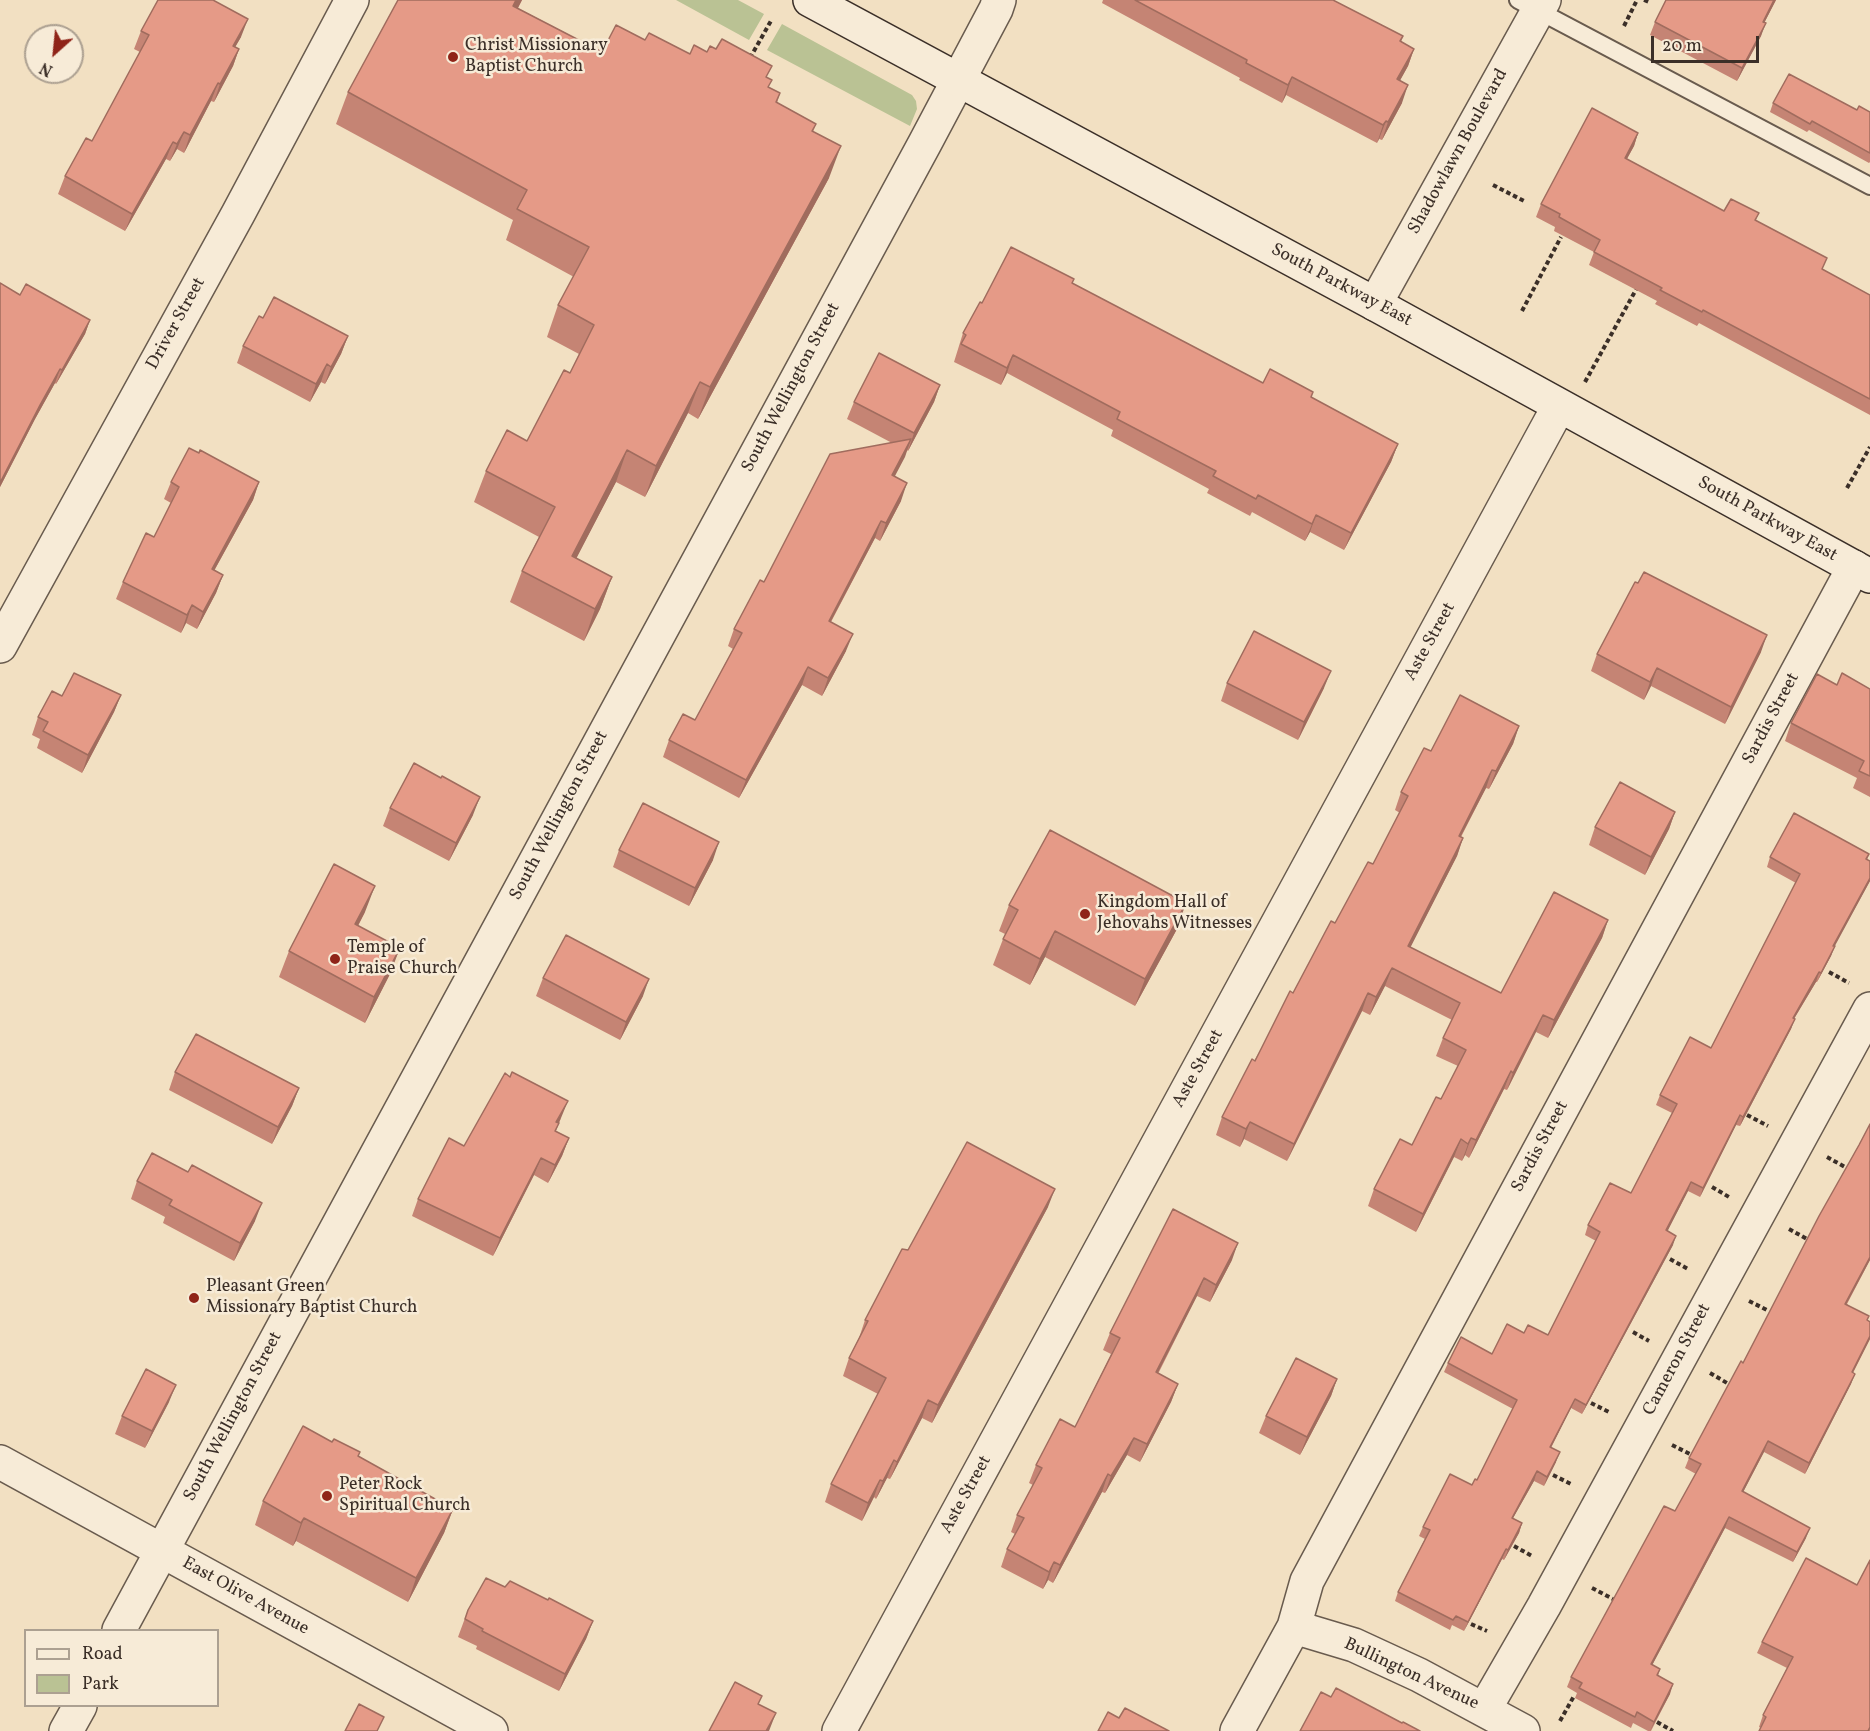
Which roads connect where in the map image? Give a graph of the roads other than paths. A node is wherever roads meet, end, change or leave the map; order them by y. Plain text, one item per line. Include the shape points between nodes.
1 (352, 0) edge
2 (810, 0) edge
3 (999, 0) edge
4 (1533, 3) edge
5 (958, 81) junction
6 (1870, 186) edge
7 (1375, 304) junction
8 (1559, 406) junction
9 (1862, 571) edge
10 (0, 646) edge
11 (1861, 997) edge
12 (0, 1462) edge
13 (161, 1551) junction
14 (1294, 1627) junction
15 (120, 1629) edge
16 (79, 1707) edge
17 (1484, 1710) junction
18 (66, 1731) edge
19 (491, 1731) edge
20 (838, 1731) edge
21 (1237, 1731) edge
22 (1523, 1731) edge

1 - 10 street, Driver Street
2 - 5 street, South Parkway East
3 - 5 street, South Wellington Street
4 - 6 lane
4 - 7 street, Shadowlawn Boulevard
5 - 7 street, South Parkway East
5 - 13 street, South Wellington Street
7 - 8 street, South Parkway East
8 - 9 street, South Parkway East
8 - 20 street, Aste Street
9 - 14 street, Sardis Street via 1307,1581
11 - 17 street, Cameron Street via 1544,1606
12 - 13 street, East Olive Avenue
13 - 15 street, South Wellington Street
13 - 19 street, East Olive Avenue
14 - 17 street, Bullington Avenue via 1354,1645
14 - 21 street, Sardis Street
16 - 18 street
17 - 22 street, Bullington Avenue

